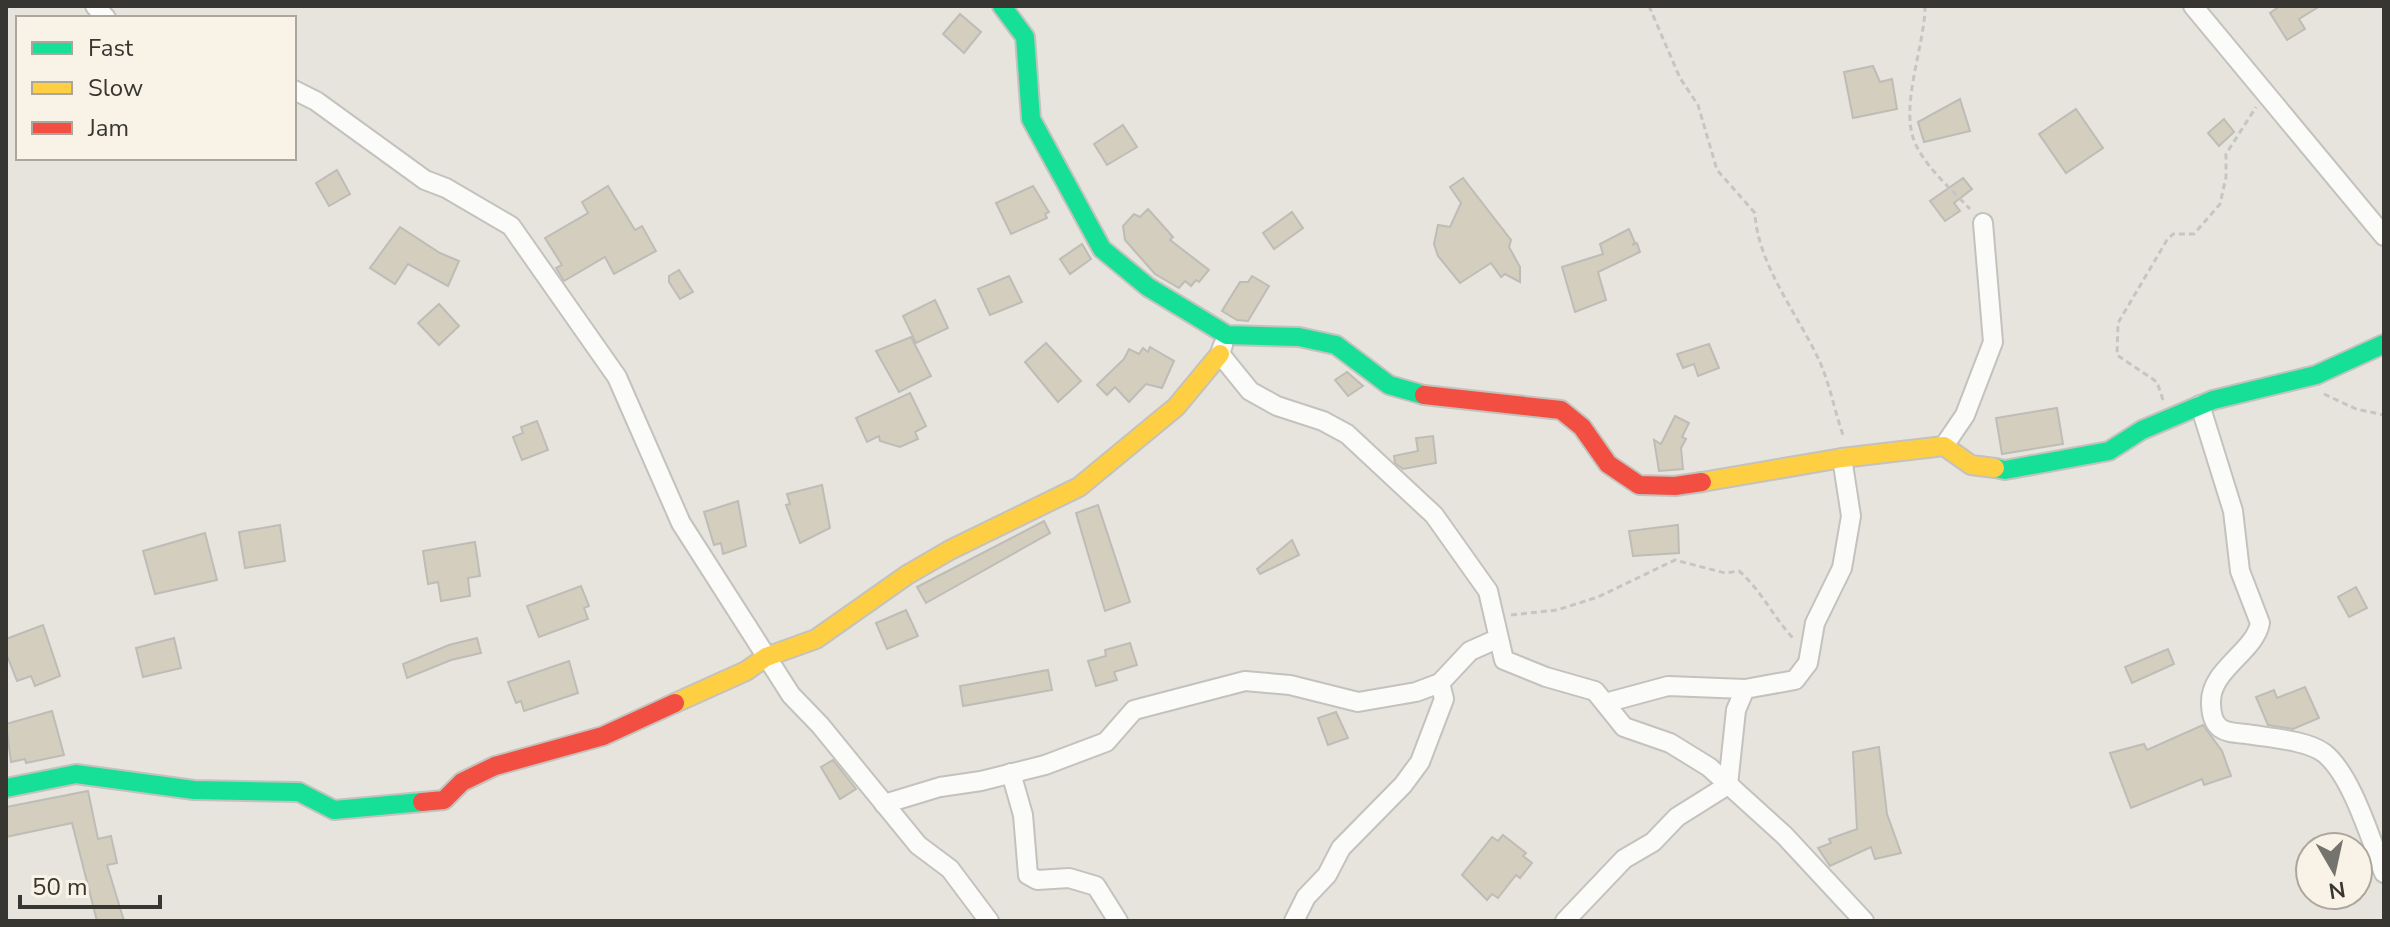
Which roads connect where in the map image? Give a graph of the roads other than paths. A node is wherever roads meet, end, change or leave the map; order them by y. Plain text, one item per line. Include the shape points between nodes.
1 (1002, 6) edge
2 (2193, 6) edge
3 (296, 91) edge
4 (1983, 223) road end
5 (2384, 236) edge
6 (1227, 335) junction
7 (2384, 344) edge
8 (1220, 354) junction
9 (1203, 373) junction
10 (1240, 381) junction
11 (2200, 405) junction
12 (1944, 446) junction
13 (1844, 458) junction
14 (1497, 639) junction
15 (766, 657) junction
16 (1440, 683) junction
17 (1745, 689) junction
18 (1605, 703) junction
19 (1011, 773) junction
20 (1728, 785) junction
21 (6, 788) edge
22 (884, 804) junction
23 (2384, 873) edge
24 (989, 921) edge
25 (1118, 921) edge
26 (1294, 921) edge
27 (1565, 921) edge
28 (1864, 921) edge

1 - 6 street via 1025,37 1031,119 1102,249 1148,287
2 - 5 street
3 - 15 street via 425,180 511,226 617,377 681,523
4 - 12 street via 1993,342 1965,415
6 - 8 street
6 - 13 street via 1299,337 1336,345 1389,385 1433,398 1561,410 1582,427 1608,464 1639,485 1675,486
7 - 11 street via 2316,375
8 - 9 street
8 - 10 street
9 - 10 street
9 - 15 street via 1176,407 1079,487 950,550 816,639
10 - 14 street via 1277,406 1347,434 1434,515 1488,591
11 - 12 street via 2109,451 2005,470 1971,465
11 - 23 street via 2233,511 2240,571 2260,623 2218,678 2212,713 2231,735 2250,734 2324,753 2345,780
12 - 13 street
13 - 17 street via 1851,516 1842,568 1815,623 1809,655 1795,680
14 - 16 street via 1470,651
14 - 18 street via 1504,660 1595,691
15 - 21 street via 635,723 495,766 462,782 444,800 334,810 299,792 194,790 76,774
15 - 22 street via 791,695
16 - 19 street via 1389,699 1358,702 1290,685 1245,681 1134,710 1106,742
16 - 26 street via 1444,699 1420,762 1341,848
17 - 18 street via 1668,686
17 - 20 street via 1736,710
18 - 20 street via 1624,727 1670,743
19 - 22 street
19 - 25 street via 1023,815 1028,875 1096,886
20 - 27 street via 1624,859
20 - 28 street via 1793,844
22 - 24 street via 918,845 950,869

